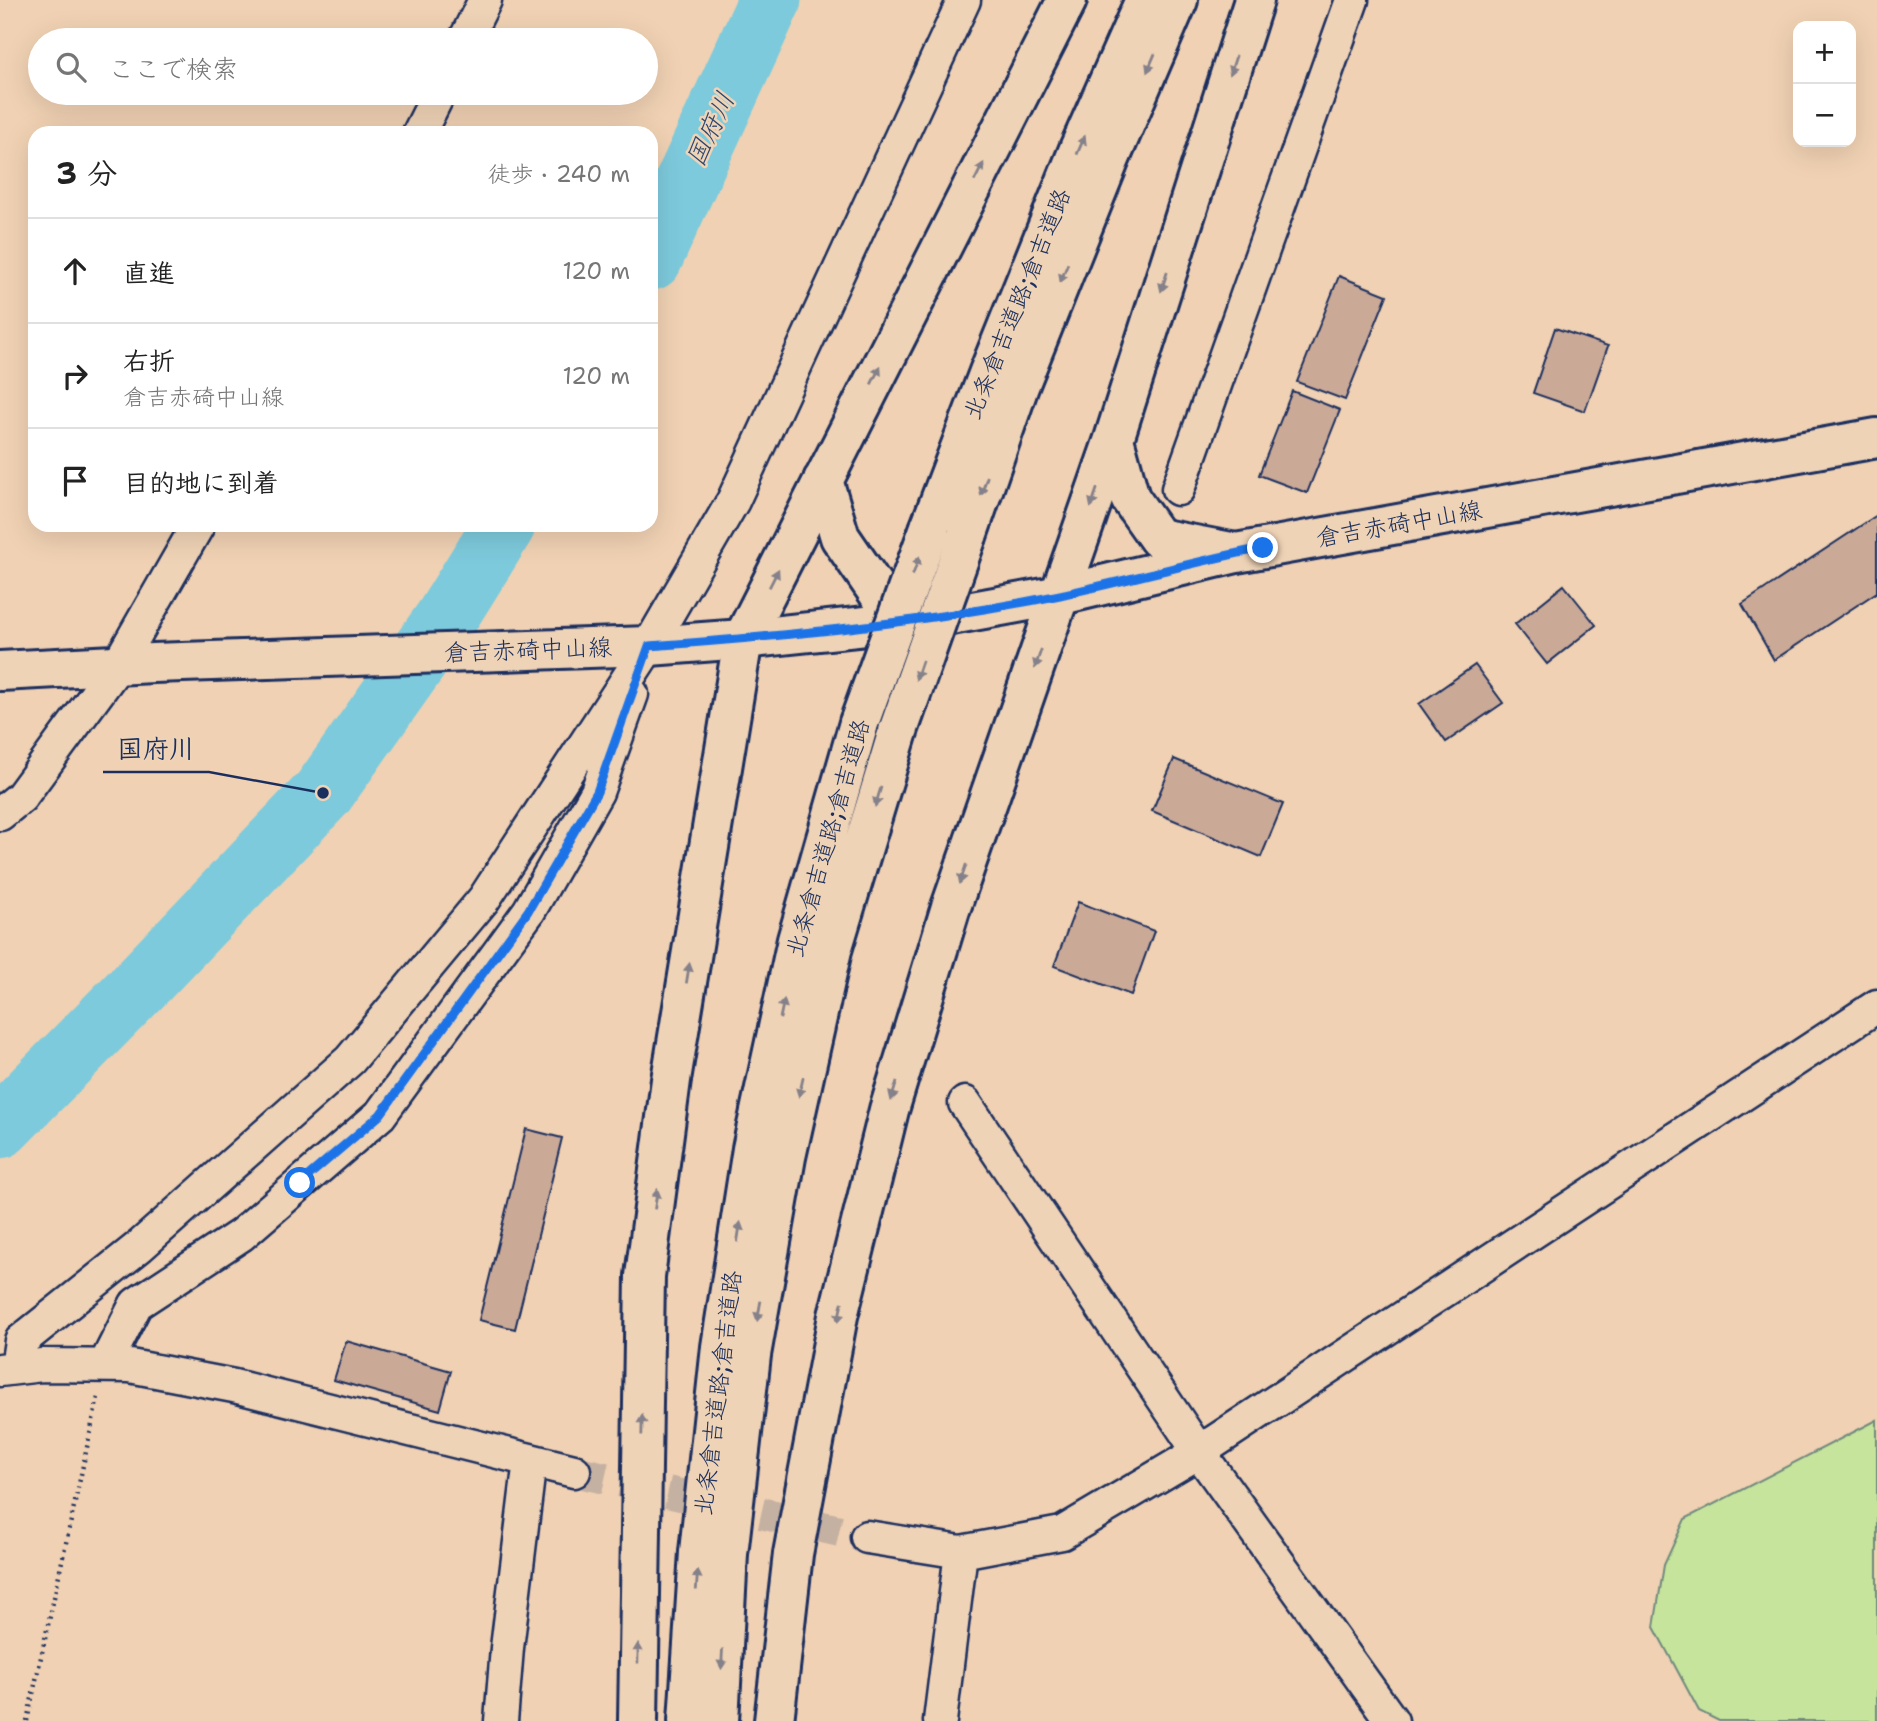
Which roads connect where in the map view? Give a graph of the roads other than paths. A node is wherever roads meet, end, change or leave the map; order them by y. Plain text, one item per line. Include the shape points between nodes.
1 (485, 0) edge
2 (964, 0) edge
3 (1067, 0) edge
4 (1144, 0) edge
5 (1178, 0) edge
6 (1254, 0) edge
7 (1352, 0) edge
8 (471, 28) edge
9 (433, 105) edge
10 (422, 126) edge
11 (1877, 438) edge
12 (1114, 439) junction
13 (823, 480) junction
14 (1178, 489) dead end
15 (195, 532) edge
16 (1236, 553) junction
17 (1061, 595) junction
18 (923, 620) junction
19 (743, 639) junction
20 (649, 646) junction
21 (136, 664) junction
22 (0, 671) edge
23 (0, 814) edge
24 (1877, 1006) edge
25 (965, 1103) dead end
26 (105, 1365) junction
27 (8, 1368) edge
28 (1199, 1452) junction
29 (530, 1460) junction
30 (574, 1471) tunnel mouth
31 (867, 1537) tunnel mouth
32 (961, 1552) junction
33 (502, 1721) edge
34 (638, 1721) edge
35 (688, 1721) edge
36 (719, 1721) edge
37 (774, 1721) edge
38 (940, 1721) edge
39 (1392, 1721) edge

1 - 8 street
2 - 20 street via 733,501
13 -> 3 main road
35 -> 4 main road, 北条倉吉道路;倉吉道路, bridge via 699,1552 721,1347 752,1149 797,940 859,723 930,527 1074,161
5 -> 36 main road, 北条倉吉道路;倉吉道路, bridge via 1019,386 898,731 832,950 786,1157 749,1368 728,1554
6 -> 12 main road
7 - 14 street
9 - 10 street
11 - 16 main road, 倉吉赤碕中山線
12 - 16 main road via 1130,498 1158,538
12 -> 17 main road
13 - 18 main road via 840,537 879,594
19 -> 13 main road
15 - 21 street
16 - 17 main road, 倉吉赤碕中山線
17 - 18 main road, 倉吉赤碕中山線
17 -> 37 main road via 950,910 888,1110 838,1316 795,1541
18 - 19 main road, 倉吉赤碕中山線
19 - 20 main road, 倉吉赤碕中山線
34 -> 19 main road via 646,1276 671,1080
20 - 21 main road, 倉吉赤碕中山線
20 - 26 street via 597,792 536,900 380,1115 241,1235 136,1304
20 - 27 street via 484,899 350,1060 140,1246 21,1341
21 - 22 main road, 倉吉赤碕中山線
21 - 23 street via 21,797
24 - 28 street
25 - 28 street
26 - 27 street
26 - 29 street via 234,1386
28 - 32 street via 1062,1533
28 - 39 street
29 - 30 street
29 - 33 street
31 - 32 street
32 - 38 street

